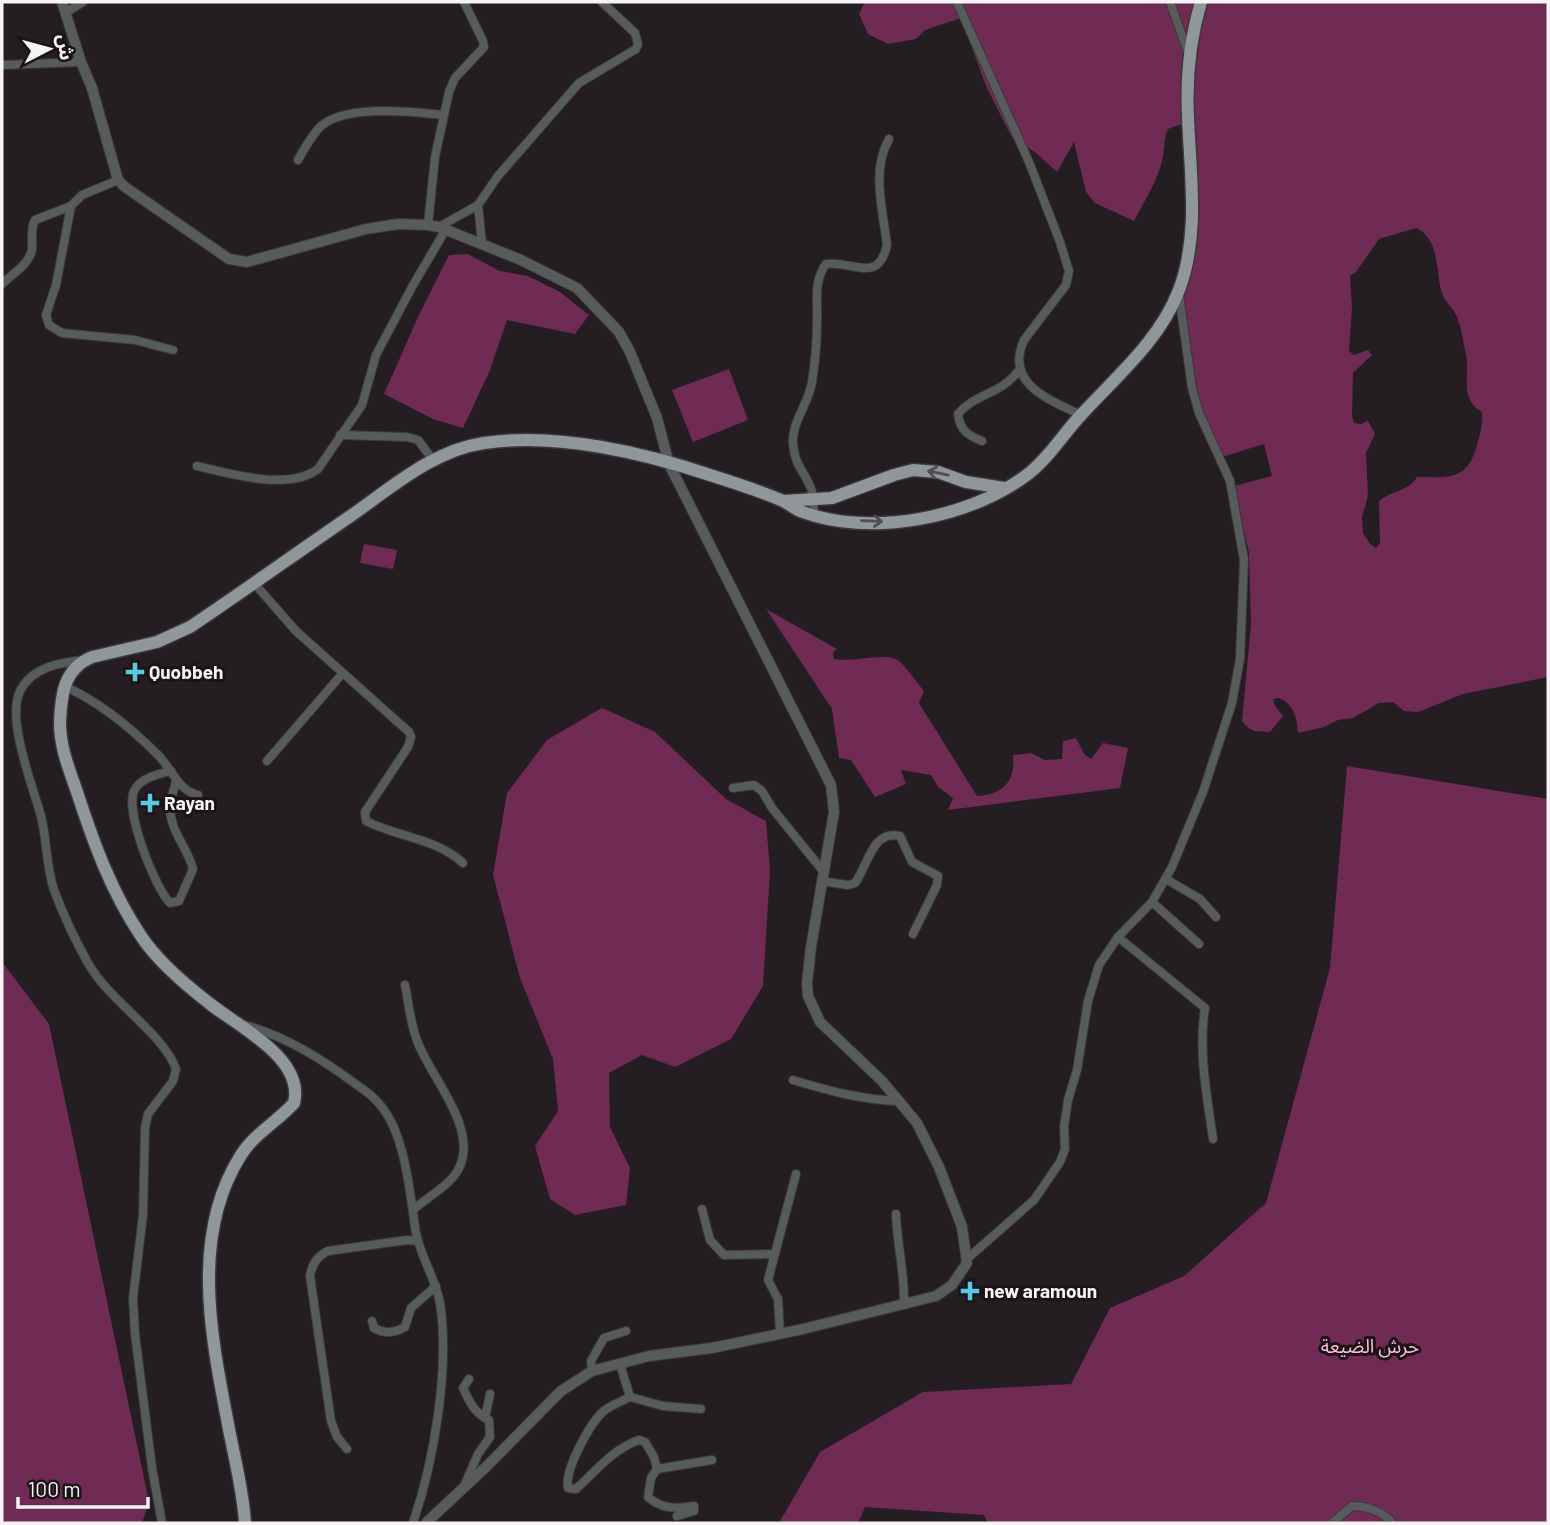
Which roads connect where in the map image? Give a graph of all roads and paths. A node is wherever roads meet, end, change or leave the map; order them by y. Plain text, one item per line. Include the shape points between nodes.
1 (62, 2) edge
2 (83, 2) edge
3 (464, 2) edge
4 (602, 2) edge
5 (957, 2) edge
6 (1170, 2) edge
7 (1201, 2) edge
8 (65, 13) junction
9 (1189, 55) junction
10 (80, 62) junction
11 (2, 65) edge
12 (444, 115) junction
13 (889, 139) dead end
14 (298, 160) dead end
15 (118, 180) junction
16 (478, 205) junction
17 (71, 206) junction
18 (428, 225) junction
19 (443, 228) junction
20 (482, 243) junction
21 (2, 284) edge
22 (1178, 292) junction
23 (173, 350) dead end
24 (1019, 370) junction
25 (1081, 415) junction
26 (340, 435) junction
27 (982, 441) dead end
28 (433, 460) junction
29 (669, 464) junction
30 (197, 466) dead end
31 (1004, 488) junction
32 (832, 498) junction
33 (816, 499) junction
34 (783, 501) junction
35 (813, 515) junction
36 (831, 519) junction
37 (253, 582) junction
38 (85, 660) junction
39 (342, 674) junction
40 (64, 686) junction
41 (267, 761) dead end
42 (171, 771) junction
43 (176, 780) junction
44 (733, 788) dead end
45 (198, 795) dead end
46 (463, 863) dead end
47 (822, 876) junction
48 (1166, 878) junction
49 (1152, 902) junction
50 (1216, 917) dead end
51 (913, 934) dead end
52 (1118, 937) junction
53 (1199, 944) dead end
54 (405, 985) dead end
55 (236, 1022) junction
56 (793, 1080) dead end
57 (900, 1101) junction
58 (1213, 1139) dead end
59 (796, 1174) dead end
60 (702, 1209) dead end
61 (413, 1210) junction
62 (896, 1214) dead end
63 (417, 1241) junction
64 (774, 1254) junction
65 (968, 1258) junction
66 (436, 1286) junction
67 (904, 1305) junction
68 (372, 1321) dead end
69 (626, 1331) dead end
70 (780, 1333) junction
71 (620, 1364) junction
72 (592, 1371) junction
73 (469, 1379) dead end
74 (490, 1394) dead end
75 (630, 1397) junction
76 (701, 1409) dead end
77 (485, 1418) junction
78 (347, 1449) dead end
79 (712, 1460) dead end
80 (657, 1469) junction
81 (463, 1490) junction
82 (677, 1516) dead end
83 (162, 1523) edge
84 (245, 1523) edge
85 (413, 1523) edge
86 (426, 1523) edge
87 (1332, 1523) edge
88 (1392, 1523) edge

1 - 8 street
2 - 8 street
3 - 12 street via 484,47 455,78
4 - 16 street via 635,33 636,49 573,89
5 - 24 street via 1028,162 1069,271 1066,285 1024,340
6 - 9 street
7 - 9 main road
8 - 10 street
9 - 22 main road via 1191,225
10 - 11 street
10 - 15 street
12 - 14 street via 402,111 333,119 320,126
12 - 18 street
13 - 33 street via 879,166 887,245 880,264 862,268 826,264 817,282 812,383 792,442 795,459
15 - 17 street via 82,195
15 - 18 street via 238,262 366,229
16 - 19 street
16 - 20 street
17 - 21 street via 35,220 27,262
17 - 23 street via 57,285 46,315 49,325 62,333 135,340
18 - 19 street
19 - 20 street
19 - 26 street via 376,355 362,405
20 - 29 street via 569,282 605,315 630,352 657,418
22 - 25 main road via 1127,369
22 - 48 street via 1192,388 1230,481 1244,579 1240,659 1232,703 1199,801
24 - 25 street via 1031,388
24 - 27 street via 1008,383 958,414 964,432
25 - 31 main road via 1036,468
26 - 28 street via 407,437 418,440
26 - 30 street via 310,475 261,479
28 - 29 main road via 466,446 508,441 566,443
28 - 37 main road
29 - 34 main road
29 - 47 street via 831,785 834,812
31 -> 32 main road via 913,470
36 -> 31 main road via 888,522 944,515
32 - 33 main road
32 - 36 main road
33 - 34 main road
33 - 35 street
34 - 35 main road
35 - 36 main road
37 - 38 main road via 180,633
37 - 39 street
38 - 40 main road
38 - 83 street via 44,668 25,683 18,694 19,737 54,889 73,933 100,982 154,1037 176,1069 173,1081 148,1114 145,1128 142,1225 133,1297
39 - 41 street
39 - 46 street via 411,737 365,812 366,821 434,844
40 - 42 street via 128,726
40 - 55 main road via 60,736 67,767 108,876 141,937 210,1004
42 - 43 street
42 - 43 street via 142,782 134,791 132,806 140,842 159,889 170,903 179,901 193,869 172,825 170,802
43 - 45 street
44 - 47 street via 754,785 762,791
47 - 51 street via 855,883 879,840 900,836 912,862 938,876
47 - 57 street via 808,996 820,1021
48 - 49 street
48 - 50 street via 1200,900
49 - 52 street
49 - 53 street
52 - 58 street via 1205,1008 1204,1074
52 - 65 street via 1099,965 1088,1001 1060,1162 1034,1200
54 - 61 street via 419,1046 451,1105 464,1145 454,1178
55 - 61 street via 271,1032 312,1053 377,1100 394,1129
55 - 84 main road via 283,1062 296,1094 287,1111 243,1152 227,1184 211,1238 209,1300
56 - 57 street via 836,1094
57 - 65 street via 939,1167 962,1227
59 - 64 street
60 - 64 street via 710,1240 724,1255
61 - 63 street
62 - 67 street
63 - 66 street
63 - 78 street via 328,1251 311,1269 331,1421
64 - 70 street via 768,1280 778,1299
65 - 67 street via 952,1285 936,1296
66 - 68 street via 411,1308 405,1327 396,1332 381,1332
66 - 85 street via 441,1324 437,1427
67 - 70 street
69 - 72 street via 604,1338 591,1361
70 - 71 street
71 - 72 street
71 - 75 street
72 - 81 street via 561,1391
73 - 77 street via 463,1388
74 - 77 street
75 - 76 street
75 - 80 street via 606,1409 591,1425 569,1475 568,1488 576,1489 609,1456 639,1440 645,1442
77 - 81 street via 491,1437 478,1454
79 - 80 street
80 - 82 street via 648,1497 670,1508 694,1506 694,1511
81 - 86 street
87 - 88 street via 1352,1506 1375,1511

